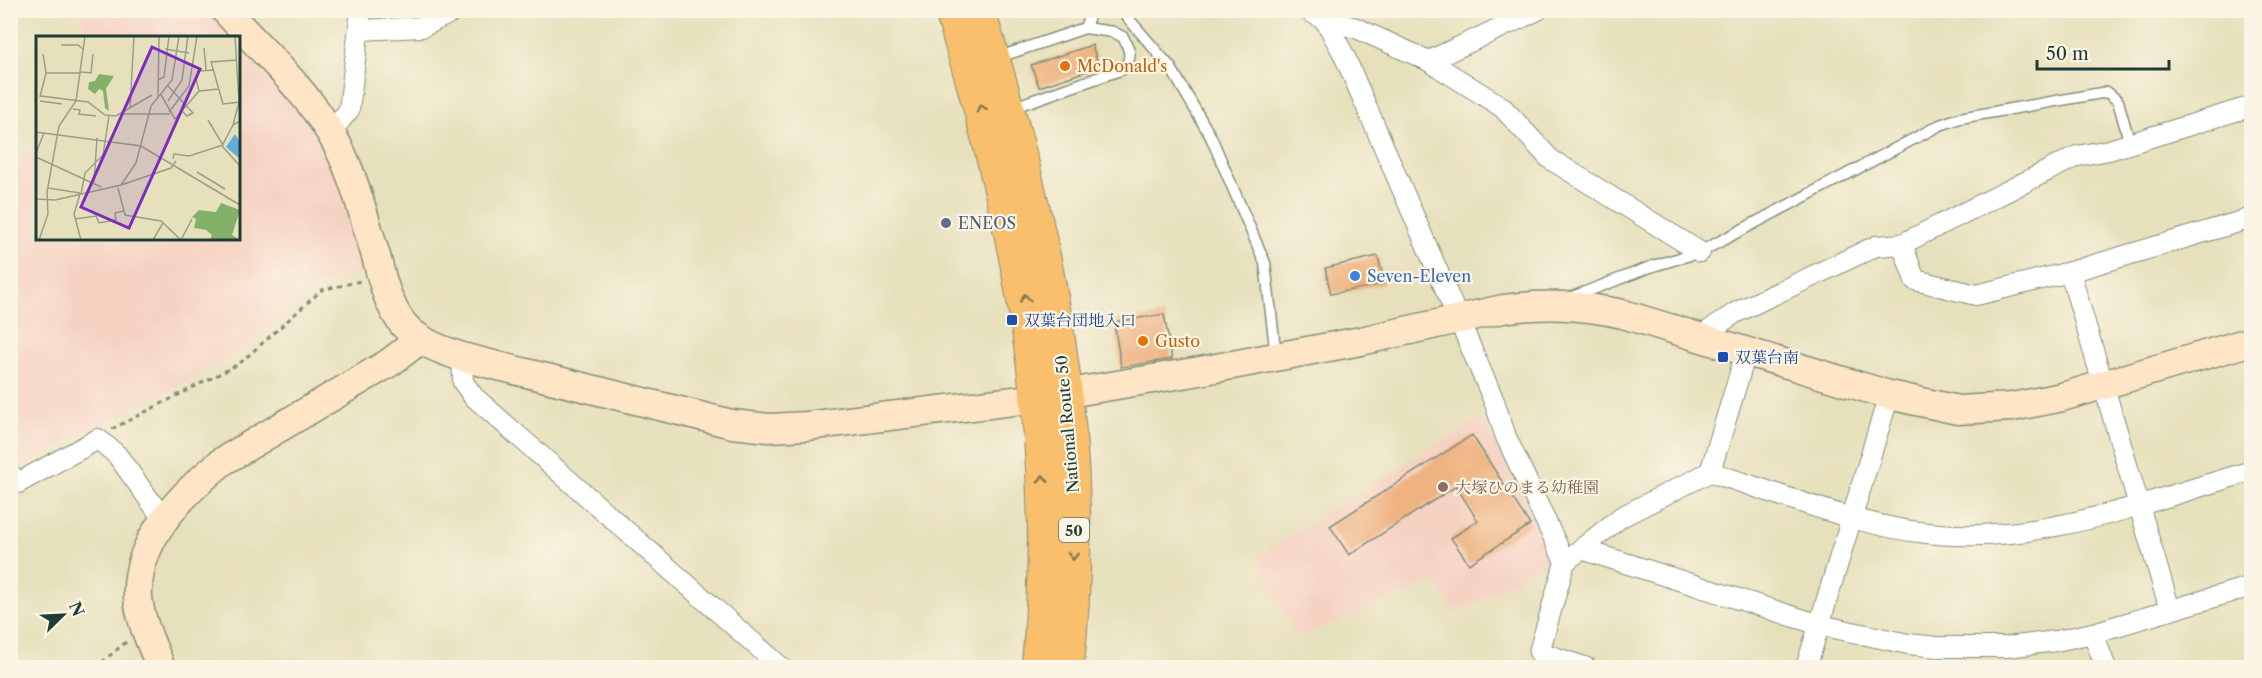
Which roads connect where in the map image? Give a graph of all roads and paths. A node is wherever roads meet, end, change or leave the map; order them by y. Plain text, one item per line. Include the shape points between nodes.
1 (225, 10) edge
2 (456, 10) edge
3 (951, 10) edge
4 (978, 10) edge
5 (1091, 10) edge
6 (1121, 10) edge
7 (1307, 10) edge
8 (1538, 10) edge
9 (361, 20) edge
10 (1325, 20) junction
11 (1085, 28) junction
12 (993, 59) junction
13 (1429, 61) junction
14 (2252, 106) edge
15 (1009, 109) junction
16 (331, 132) junction
17 (2130, 144) junction
18 (2252, 218) edge
19 (1902, 244) junction
20 (1700, 252) junction
21 (2070, 272) junction
22 (381, 276) junction
23 (1560, 304) junction
24 (1458, 319) junction
25 (1698, 338) junction
26 (421, 339) junction
27 (2252, 341) edge
28 (1746, 353) junction
29 (462, 357) junction
30 (1276, 358) junction
31 (2103, 384) junction
32 (1053, 395) junction
33 (1889, 395) junction
34 (98, 438) junction
35 (2252, 471) edge
36 (1710, 472) junction
37 (10, 474) edge
38 (2139, 504) junction
39 (1853, 516) junction
40 (164, 520) junction
41 (1581, 549) junction
42 (1565, 562) junction
43 (2252, 586) edge
44 (2170, 610) junction
45 (1820, 625) junction
46 (146, 631) junction
47 (2092, 633) junction
48 (95, 668) edge
49 (161, 668) edge
50 (782, 668) edge
51 (1038, 668) edge
52 (1067, 668) edge
53 (1587, 668) edge
54 (1806, 668) edge
55 (2106, 668) edge

1 - 16 street
2 - 9 street via 422,27
32 -> 3 highway, National Route 50 / 50 via 1003,188
4 - 12 highway, National Route 50 / 50
5 - 11 lane
6 - 30 lane via 1171,68 1211,137 1265,263
7 - 10 street
8 - 13 street
9 - 16 street via 349,110
10 - 13 street via 1356,28
10 - 24 street
11 - 12 lane
11 - 15 lane via 1123,37 1131,55 1129,63 1123,69
12 - 15 highway, National Route 50 / 50
13 - 20 street via 1502,107 1550,159
14 - 17 street
15 - 32 highway, National Route 50 / 50 via 1045,259
16 - 22 street via 356,189
17 - 19 street via 2077,156
17 - 20 lane via 2118,101 2107,92 1960,118
18 - 21 street
19 - 21 street via 1916,280 1976,295
19 - 25 street via 1866,251 1735,313
20 - 23 lane via 1576,294
21 - 31 street
22 - 26 street via 392,308
22 - 34 path via 322,291 239,364
23 - 24 street via 1503,309
23 - 25 street via 1623,314
24 - 30 street
24 - 42 street via 1506,437
25 - 28 street
26 - 29 street
26 - 40 street via 389,363 224,461
27 - 31 street
28 - 33 street
28 - 36 street
29 - 32 street via 706,420 769,428
29 - 50 street via 463,382 474,396
30 - 32 street
31 - 33 street via 2037,402 1984,410 1927,405
31 - 38 street
51 -> 32 highway, National Route 50 / 50
32 -> 52 highway, National Route 50 / 50 via 1074,537
33 - 39 street
34 - 37 street via 18,483
34 - 40 street via 117,455
35 - 38 street
36 - 39 street
36 - 41 street via 1621,517
38 - 39 street via 2036,531 1997,535 1919,532
38 - 44 street
39 - 45 street
40 - 46 street via 151,539 139,570 138,599
41 - 42 street
41 - 45 street
42 - 53 street via 1539,652
43 - 44 street
44 - 47 street
45 - 47 street via 1938,647 2007,646
45 - 54 street
46 - 48 path via 131,638
46 - 49 street
47 - 55 street

